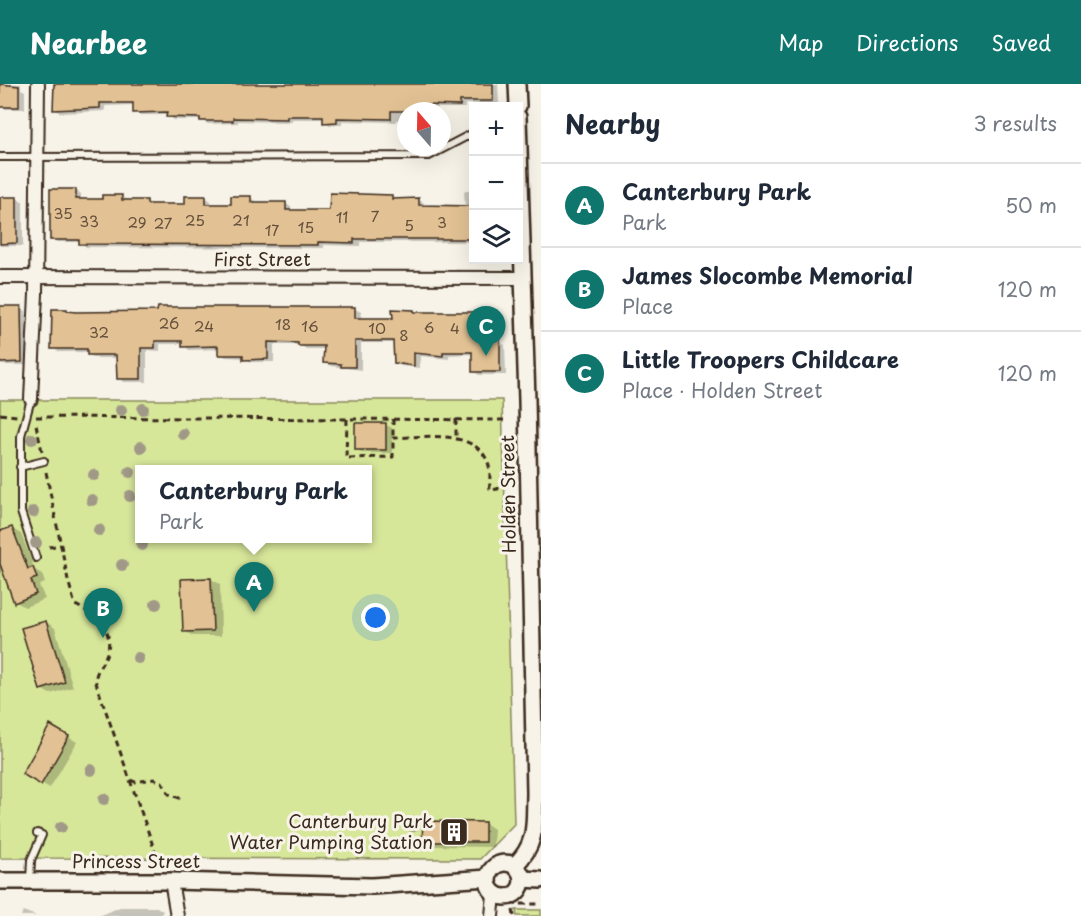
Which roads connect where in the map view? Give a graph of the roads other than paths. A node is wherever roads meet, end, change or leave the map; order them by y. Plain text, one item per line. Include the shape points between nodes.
1 (38, 84) edge
2 (518, 84) edge
3 (518, 102) edge
4 (469, 136) edge
5 (520, 156) edge
6 (0, 157) edge
7 (39, 157) junction
8 (0, 277) edge
9 (36, 278) junction
10 (524, 278) junction
11 (31, 399) joint
12 (44, 461) road end
13 (20, 466) junction
14 (36, 558) dead end
15 (37, 833) dead end
16 (515, 865) junction
17 (488, 878) junction
18 (522, 879) junction
19 (541, 880) edge
20 (0, 881) edge
21 (30, 881) junction
22 (171, 881) junction
23 (494, 894) junction
24 (174, 914) edge
25 (492, 916) edge

1 - 7 street
2 - 3 street
4 - 7 lane via 429,156
5 - 10 street, Holden Street
6 - 7 lane
7 - 9 street
8 - 9 street, First Street
9 - 10 street, First Street
9 - 11 street
10 - 16 street, Holden Street via 535,794 532,836 527,853
11 - 13 lane via 21,436
12 - 13 lane
13 - 14 lane via 21,512
15 - 21 lane via 42,835 31,860
16 - 17 street via 499,864
16 - 18 street
17 - 22 street, Princess Street via 372,886
17 - 23 street
18 - 19 street
18 - 23 street via 519,891 511,897
20 - 21 street, Princess Street
21 - 22 street, Princess Street
22 - 24 street
23 - 25 street

